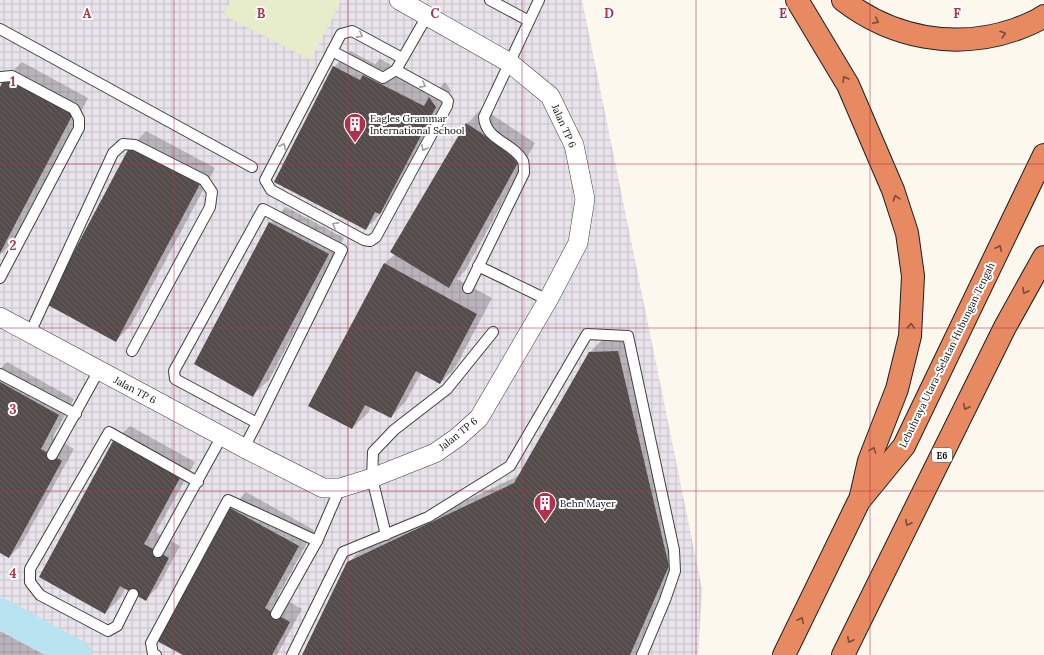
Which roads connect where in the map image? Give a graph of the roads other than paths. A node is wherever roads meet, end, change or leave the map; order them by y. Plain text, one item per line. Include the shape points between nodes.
1 (398, 0) edge
2 (490, 0) edge
3 (539, 0) edge
4 (797, 0) edge
5 (844, 0) edge
6 (427, 16) junction
7 (1044, 16) edge
8 (529, 21) junction
9 (0, 29) edge
10 (332, 51) junction
11 (402, 58) junction
12 (510, 63) junction
13 (396, 70) junction
14 (0, 77) edge
15 (1044, 155) edge
16 (252, 167) dead end
17 (1044, 257) edge
18 (478, 266) junction
19 (1, 271) edge
20 (468, 288) dead end
21 (548, 300) junction
22 (0, 317) edge
23 (492, 332) dead end
24 (30, 333) junction
25 (132, 351) dead end
26 (99, 370) junction
27 (0, 374) edge
28 (76, 414) junction
29 (257, 423) junction
30 (222, 436) junction
31 (244, 448) junction
32 (52, 455) dead end
33 (372, 478) junction
34 (198, 482) junction
35 (340, 488) junction
36 (859, 501) junction
37 (386, 535) junction
38 (317, 541) junction
39 (158, 552) dead end
40 (133, 594) dead end
41 (276, 614) dead end
42 (156, 655) edge
43 (292, 655) edge
44 (642, 655) edge
45 (784, 655) edge
46 (843, 655) edge

1 - 6 street, Jalan TP 6
2 - 8 lane
3 - 8 lane
36 -> 4 highway via 869,461 897,389 910,336 913,276 907,233 893,190 848,85
5 -> 7 highway via 859,12 890,27 926,38 966,40 999,35 1034,23
6 - 11 lane
6 - 12 street, Jalan TP 6
8 - 12 lane
9 - 16 lane
10 -> 11 lane via 341,34 352,31
10 - 13 lane via 383,78
13 -> 10 lane via 448,101 376,237 370,241 364,240 271,190 265,180
11 - 13 lane
12 - 18 lane via 484,117 484,125 496,138 512,148 522,161 524,173
12 - 21 street, Jalan TP 6 via 550,96 574,145 585,199 578,243
14 - 19 lane via 12,76 74,109 79,119 79,128
36 -> 15 highway, Lebuhraya Utara–Selatan Hubungan Tengah via 904,446
17 -> 46 highway, E6 via 1005,327
18 - 20 lane
18 - 21 lane
21 - 33 street, Jalan TP 6 via 479,418 435,453
22 - 24 street, Jalan TP 6
23 - 33 lane via 446,389 394,430 373,452
24 - 25 lane via 113,153 123,144 135,145 204,180 212,192 210,207
24 - 26 street, Jalan TP 6
26 - 28 lane
26 - 30 street, Jalan TP 6
27 - 28 lane
28 - 32 lane
29 - 29 lane via 342,250 263,209 174,371 175,379
29 - 31 lane
30 - 31 street, Jalan TP 6
30 - 34 lane
31 - 35 street, Jalan TP 6 via 323,488
33 - 35 street, Jalan TP 6
33 - 37 lane
34 - 39 lane
34 - 40 lane via 109,432 30,569 30,582 40,595 108,631 118,626
35 - 38 lane
45 -> 36 highway, Lebuhraya Utara–Selatan Hubungan Tengah
37 - 43 lane via 343,552
37 - 44 lane via 428,517 510,466 587,334 628,336 674,550 675,571
38 - 41 lane
38 - 42 lane via 228,500 151,643 153,654

